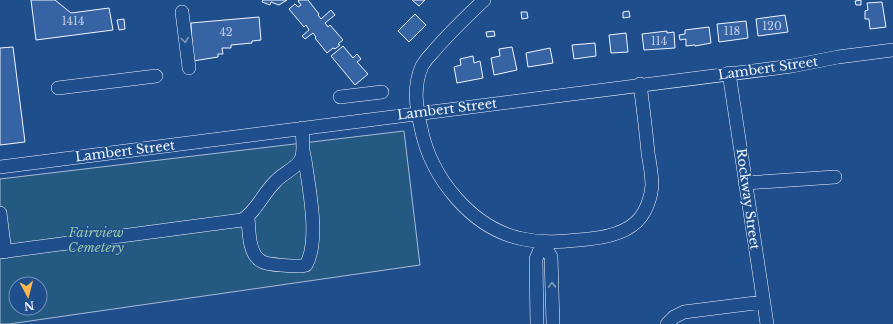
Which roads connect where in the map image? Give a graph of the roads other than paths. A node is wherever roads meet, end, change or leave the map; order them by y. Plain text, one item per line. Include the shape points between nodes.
1 (484, 0) edge
2 (182, 12) dead end
3 (893, 50) edge
4 (189, 68) dead end
5 (729, 73) junction
6 (156, 76) dead end
7 (640, 84) junction
8 (58, 88) dead end
9 (382, 92) dead end
10 (340, 97) dead end
11 (418, 113) junction
12 (302, 128) junction
13 (303, 151) junction
14 (0, 167) edge
15 (835, 177) dead end
16 (745, 183) junction
17 (0, 213) edge
18 (248, 216) junction
19 (543, 242) junction
20 (2, 252) edge
21 (763, 302) junction
22 (538, 324) edge
23 (553, 324) edge
24 (667, 324) edge
25 (767, 324) edge

1 - 11 street via 441,42 423,64 416,91
2 -> 4 street
3 - 5 street, Lambert Street
5 - 7 street, Lambert Street
5 - 16 street, Rockway Street
6 - 8 street
7 - 11 street, Lambert Street
7 - 19 street via 652,186 650,198 640,219 626,229 608,236
9 - 10 street
11 - 12 street, Lambert Street
11 - 19 street via 423,140 437,174 458,201 497,230 522,239
12 - 13 street
12 - 14 street, Lambert Street
13 - 18 street via 298,163 269,187
13 - 18 street via 314,233 306,265 263,262 256,257 252,249
15 - 16 street
16 - 21 street, Rockway Street
17 - 20 street
18 - 20 street via 236,221
19 - 22 street via 536,259
23 -> 19 street via 551,257
21 - 24 street via 688,311 674,317
21 - 25 street, Rockway Street

